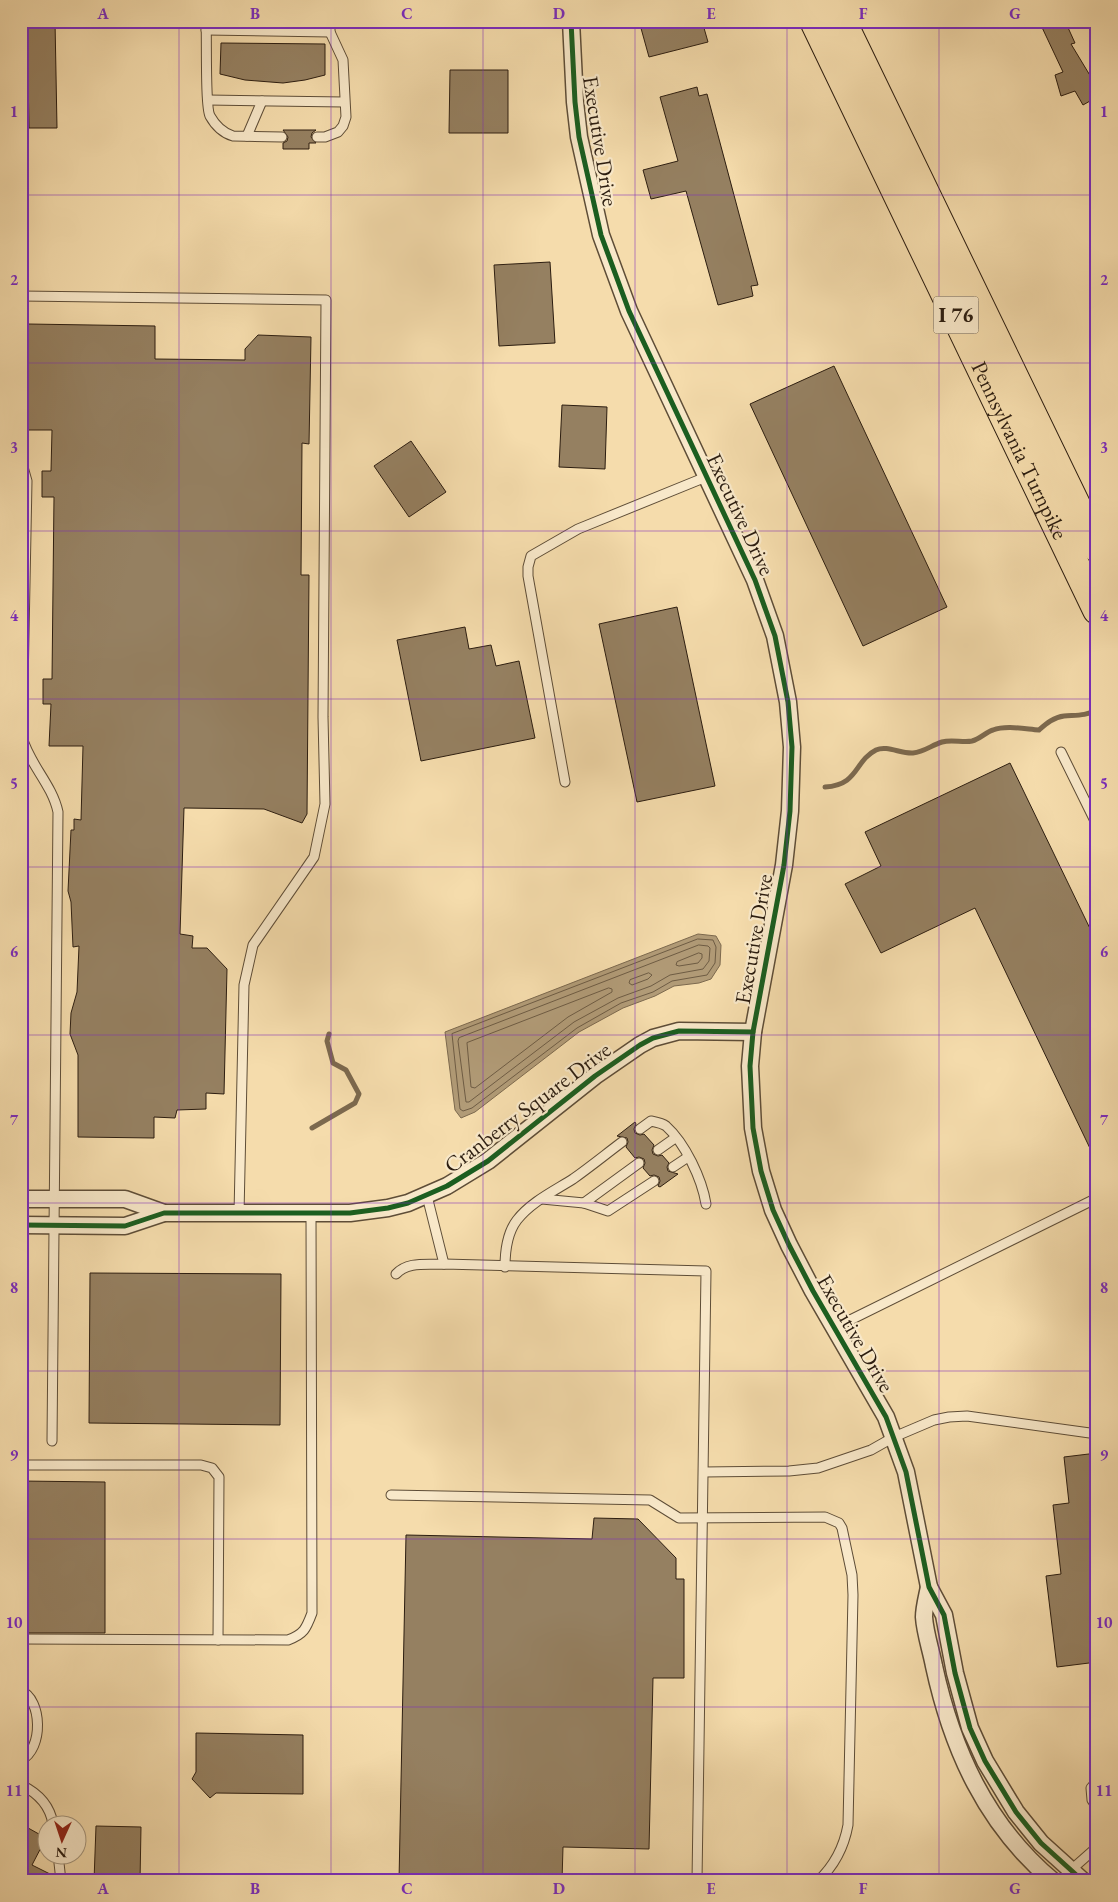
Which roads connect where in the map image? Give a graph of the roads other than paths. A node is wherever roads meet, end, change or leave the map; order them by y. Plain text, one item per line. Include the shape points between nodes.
1 (330, 21) edge
2 (571, 21) edge
3 (814, 21) edge
4 (842, 21) edge
5 (206, 26) edge
6 (330, 32) junction
7 (208, 100) junction
8 (262, 101) junction
9 (344, 102) junction
10 (247, 136) junction
11 (282, 137) dead end
12 (317, 137) dead end
13 (21, 296) edge
14 (21, 460) edge
15 (706, 477) junction
16 (1097, 548) edge
17 (1097, 610) edge
18 (1061, 752) dead end
19 (564, 782) dead end
20 (1097, 825) edge
21 (753, 1032) junction
22 (640, 1129) dead end
23 (675, 1138) junction
24 (622, 1142) dead end
25 (658, 1150) dead end
26 (688, 1157) junction
27 (639, 1163) dead end
28 (673, 1167) dead end
29 (654, 1180) dead end
30 (427, 1196) junction
31 (1097, 1198) edge
32 (21, 1199) edge
33 (54, 1199) junction
34 (542, 1199) junction
35 (584, 1203) junction
36 (706, 1204) dead end
37 (164, 1213) junction
38 (239, 1214) junction
39 (311, 1214) junction
40 (21, 1226) edge
41 (53, 1226) junction
42 (444, 1264) junction
43 (505, 1267) junction
44 (396, 1274) dead end
45 (834, 1328) junction
46 (1097, 1434) edge
47 (894, 1437) junction
48 (52, 1441) dead end
49 (21, 1465) edge
50 (704, 1472) junction
51 (391, 1495) dead end
52 (703, 1517) junction
53 (929, 1587) junction
54 (21, 1639) edge
55 (218, 1640) junction
56 (21, 1691) edge
57 (21, 1760) edge
58 (1097, 1781) edge
59 (21, 1785) edge
60 (1097, 1807) edge
61 (50, 1814) edge
62 (1097, 1847) edge
63 (59, 1864) edge
64 (1072, 1877) edge
65 (61, 1881) edge
66 (698, 1881) edge
67 (818, 1881) edge
68 (1053, 1881) edge

1 - 6 lane
2 - 15 street, Executive Drive via 579,137 601,235 629,311
3 - 17 highway, Pennsylvania Turnpike / I 76
4 - 16 highway, Pennsylvania Turnpike / I 76
5 - 6 lane
5 - 7 lane
6 - 9 lane via 343,60
7 - 8 lane
7 - 10 lane via 209,115 227,134
8 - 9 lane
8 - 10 lane
9 - 12 lane via 346,117 343,126 332,136
10 - 11 lane
13 - 38 lane via 326,300 325,804 314,857 253,945 244,985
14 - 33 lane via 27,481 22,737 24,747 56,799 58,812
15 - 19 lane via 578,529 531,556 528,576
15 - 21 street, Executive Drive via 763,602 781,663 791,728 792,782 787,839
18 - 20 lane
21 - 30 street, Cranberry Square Drive via 679,1031 640,1045 595,1076 488,1161
21 - 45 street, Executive Drive via 750,1066 753,1128 766,1189 789,1245
22 - 23 lane via 651,1121 664,1125
23 - 25 lane
23 - 26 lane
24 - 34 lane
26 - 28 lane
26 - 36 lane via 697,1172
27 - 35 lane
29 - 35 lane via 608,1211
30 - 39 street, Cranberry Square Drive via 369,1211
30 - 42 lane
31 - 45 lane
32 - 33 street, Cranberry Square Drive
33 - 37 street, Cranberry Square Drive via 125,1199
33 - 41 lane
34 - 35 lane
34 - 43 lane via 524,1212 512,1228
37 - 38 street, Cranberry Square Drive
37 - 41 street, Cranberry Square Drive via 125,1226
38 - 39 street, Cranberry Square Drive
39 - 55 lane via 312,1613 301,1635 288,1640
40 - 41 street, Cranberry Square Drive
41 - 48 lane
42 - 43 lane
42 - 44 lane via 402,1267
43 - 50 lane via 706,1271
45 - 47 street, Executive Drive via 886,1417
46 - 47 lane via 967,1416 934,1420
47 - 50 lane via 871,1450 818,1468
47 - 53 street, Executive Drive via 906,1472
49 - 55 lane via 212,1468 219,1477
50 - 52 lane
51 - 52 lane via 650,1500 678,1518
52 - 66 lane
52 - 67 lane via 825,1517 839,1523 842,1528 854,1595 848,1825 846,1838 836,1858
53 - 64 street, Executive Drive via 944,1615 963,1705 985,1761 1027,1828
53 - 68 street, Executive Drive via 924,1617 944,1709 963,1759 1000,1824 1026,1856
54 - 55 lane
56 - 57 lane via 33,1705 38,1720 38,1736 34,1748
58 - 60 lane via 1091,1788 1092,1800
59 - 61 lane via 31,1789 46,1804
62 - 64 lane
63 - 65 lane

